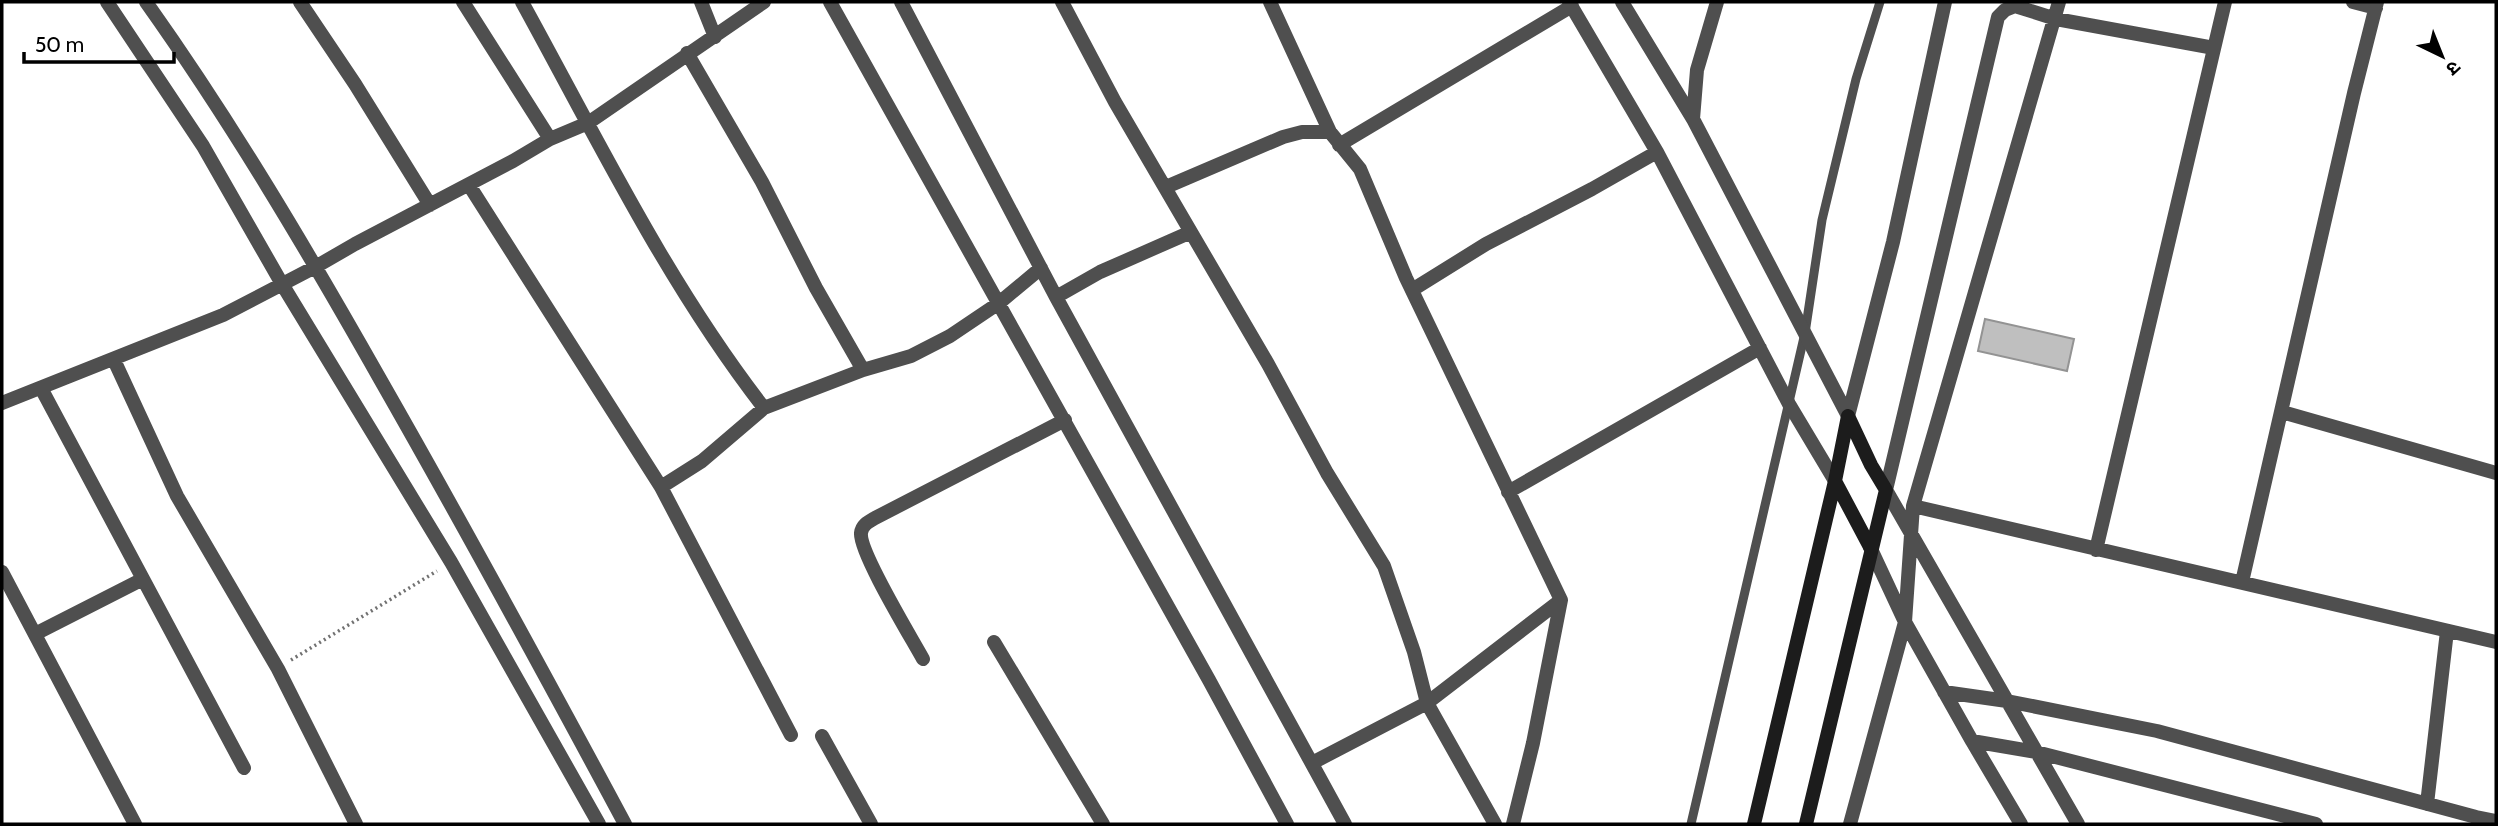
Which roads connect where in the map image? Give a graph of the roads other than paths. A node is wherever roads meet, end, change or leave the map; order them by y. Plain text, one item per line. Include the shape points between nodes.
1 (107, 2) edge
2 (146, 2) edge
3 (300, 2) edge
4 (463, 2) edge
5 (522, 2) edge
6 (701, 2) edge
7 (764, 2) edge
8 (830, 2) edge
9 (901, 2) edge
10 (1062, 2) edge
11 (1270, 2) edge
12 (1622, 2) edge
13 (1717, 2) edge
14 (1880, 2) edge
15 (1945, 2) edge
16 (2059, 2) edge
17 (2225, 2) edge
18 (2353, 2) edge
19 (1571, 4) edge
20 (2377, 5) edge
21 (2056, 19) junction
22 (715, 37) junction
23 (2214, 48) junction
24 (687, 53) junction
25 (1693, 119) junction
26 (588, 123) junction
27 (1329, 132) junction
28 (550, 139) junction
29 (1339, 145) junction
30 (1657, 152) junction
31 (469, 185) junction
32 (1166, 187) junction
33 (430, 205) junction
34 (1191, 232) junction
35 (317, 267) junction
36 (1041, 268) junction
37 (282, 284) junction
38 (1412, 290) junction
39 (1056, 297) junction
40 (999, 303) junction
41 (1805, 332) junction
42 (1760, 348) junction
43 (114, 360) junction
44 (863, 370) junction
45 (41, 388) junction
46 (2, 403) edge
47 (1789, 404) junction
48 (764, 408) junction
49 (2282, 412) junction
50 (1848, 416) junction
51 (1065, 421) junction
52 (2496, 473) edge
53 (1835, 481) junction
54 (661, 487) junction
55 (1886, 490) junction
56 (1508, 492) junction
57 (1913, 506) junction
58 (1910, 535) junction
59 (1870, 547) junction
60 (2095, 550) junction
61 (2, 572) edge
62 (143, 579) junction
63 (2242, 582) junction
64 (1561, 600) junction
65 (1905, 622) junction
66 (2447, 631) junction
67 (34, 634) junction
68 (994, 642) dead end
69 (2496, 642) edge
70 (923, 659) dead end
71 (1944, 692) junction
72 (2007, 701) junction
73 (1427, 703) junction
74 (791, 735) dead end
75 (822, 736) dead end
76 (1972, 740) junction
77 (2036, 752) junction
78 (1312, 763) junction
79 (244, 768) dead end
80 (2427, 804) junction
81 (2496, 821) edge
82 (135, 824) edge
83 (356, 824) edge
84 (599, 824) edge
85 (625, 824) edge
86 (871, 824) edge
87 (1104, 824) edge
88 (1287, 824) edge
89 (1345, 824) edge
90 (1495, 824) edge
91 (1513, 824) edge
92 (1691, 824) edge
93 (1754, 824) edge
94 (1806, 824) edge
95 (1850, 824) edge
96 (2021, 824) edge
97 (2078, 824) edge
98 (2316, 824) edge

1 - 37 street via 203,146
2 - 35 street via 197,74
3 - 33 street
4 - 28 street
5 - 26 street
6 - 22 street
7 - 22 street
8 - 40 street
9 - 36 street
10 - 32 street
11 - 27 street
12 - 25 street
13 - 25 street via 1697,70
14 - 41 lane via 1822,220
15 - 50 street via 1893,242
16 - 21 street
17 - 23 street
18 - 20 street
19 - 29 street
19 - 30 street
20 - 49 street
21 - 23 street
21 - 55 street via 2015,6 1998,17
21 - 57 street
22 - 24 street
23 - 60 street
24 - 26 street
24 - 44 street
25 - 41 street
26 - 28 street
26 - 48 street via 644,230
27 - 29 street
27 - 32 street via 1283,137
28 - 31 street
29 - 38 street via 1360,169
30 - 38 street via 1486,244
30 - 42 street
31 - 33 street
31 - 54 street
32 - 34 street
33 - 35 street
34 - 39 street
34 - 73 street via 1384,566
35 - 37 street
35 - 85 street via 476,546
36 - 39 street
36 - 40 street
37 - 43 street via 223,316
37 - 84 street via 451,562
38 - 56 street
39 - 78 street
40 - 44 street via 950,337 911,356
40 - 51 street
41 - 47 lane
41 - 50 street
42 - 47 street
42 - 56 street
43 - 45 street
43 - 83 street via 177,496 278,669
44 - 48 street
45 - 46 street
45 - 62 street
47 - 53 street
47 - 92 lane
48 - 54 street via 702,461
49 - 52 street
49 - 63 street
50 - 53 street
50 - 55 street
51 - 70 street via 863,526 860,536 868,558
51 - 88 street
53 - 59 street
53 - 93 street
54 - 74 street
55 - 58 street
55 - 59 street
56 - 64 street
57 - 58 street
57 - 60 street
58 - 65 street
58 - 72 street
59 - 65 street
59 - 94 street
60 - 63 street
61 - 67 street
62 - 67 street
62 - 79 street
63 - 66 street
64 - 73 street
64 - 91 street
65 - 71 street
65 - 95 street
66 - 69 street
66 - 80 street
67 - 82 street
68 - 87 street
71 - 72 street
71 - 76 street
72 - 77 street
72 - 80 street via 2157,731
73 - 78 street
73 - 90 street
75 - 86 street
76 - 77 street
76 - 96 street
77 - 97 street
77 - 98 street
78 - 89 street
80 - 81 street

